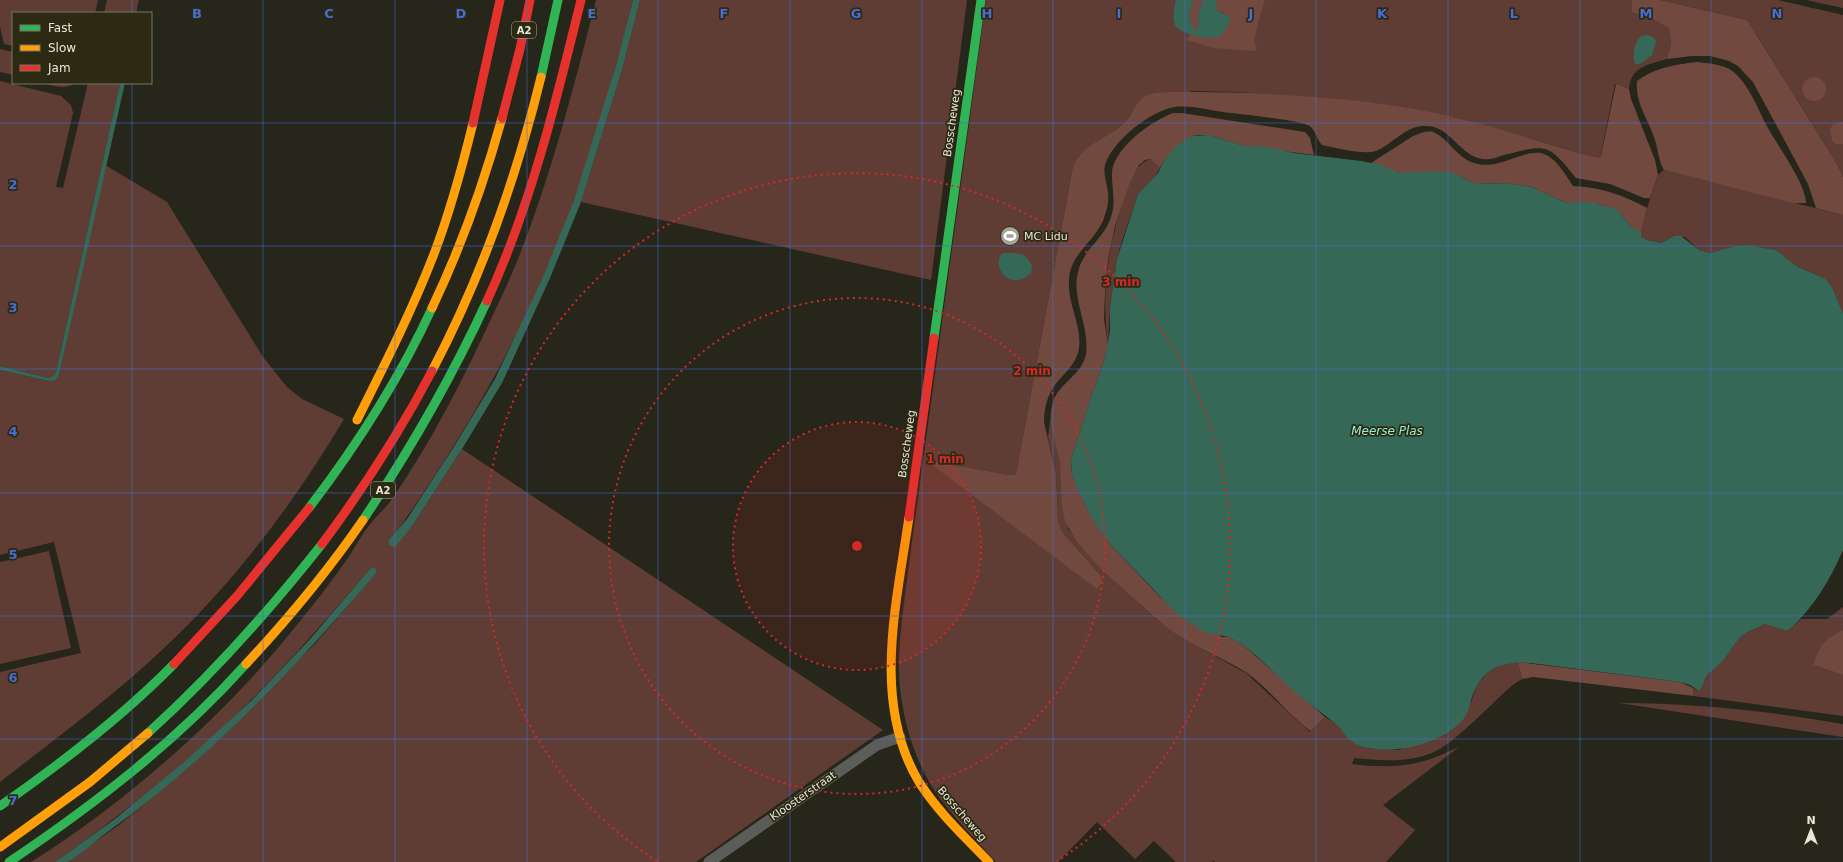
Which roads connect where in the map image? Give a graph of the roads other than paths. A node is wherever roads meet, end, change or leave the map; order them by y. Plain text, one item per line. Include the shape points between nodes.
1 (500, 0) edge
2 (530, 0) edge
3 (558, 0) edge
4 (581, 0) edge
5 (981, 0) edge
6 (321, 492) junction
7 (900, 737) junction
8 (0, 806) edge
9 (0, 847) edge
10 (9, 862) edge
11 (708, 862) edge
12 (989, 862) edge

1 - 6 main road, A2 via 470,141 443,230 402,330
2 - 6 main road, A2 via 492,156 461,240 400,372
3 - 9 main road, A2 via 536,102 487,251 443,349 376,468 350,507 278,600 215,671 98,777
4 - 10 main road, A2 via 559,93 538,166 504,261 460,358 422,429 391,479 336,558 285,621 231,681 167,742 102,797
5 - 7 main road, Bosscheweg via 892,639 890,674 893,706
6 - 8 main road, A2 via 257,575 169,670 69,757
7 - 11 street, Kloosterstraat via 877,745
7 - 12 main road, Bosscheweg via 910,763 931,799

